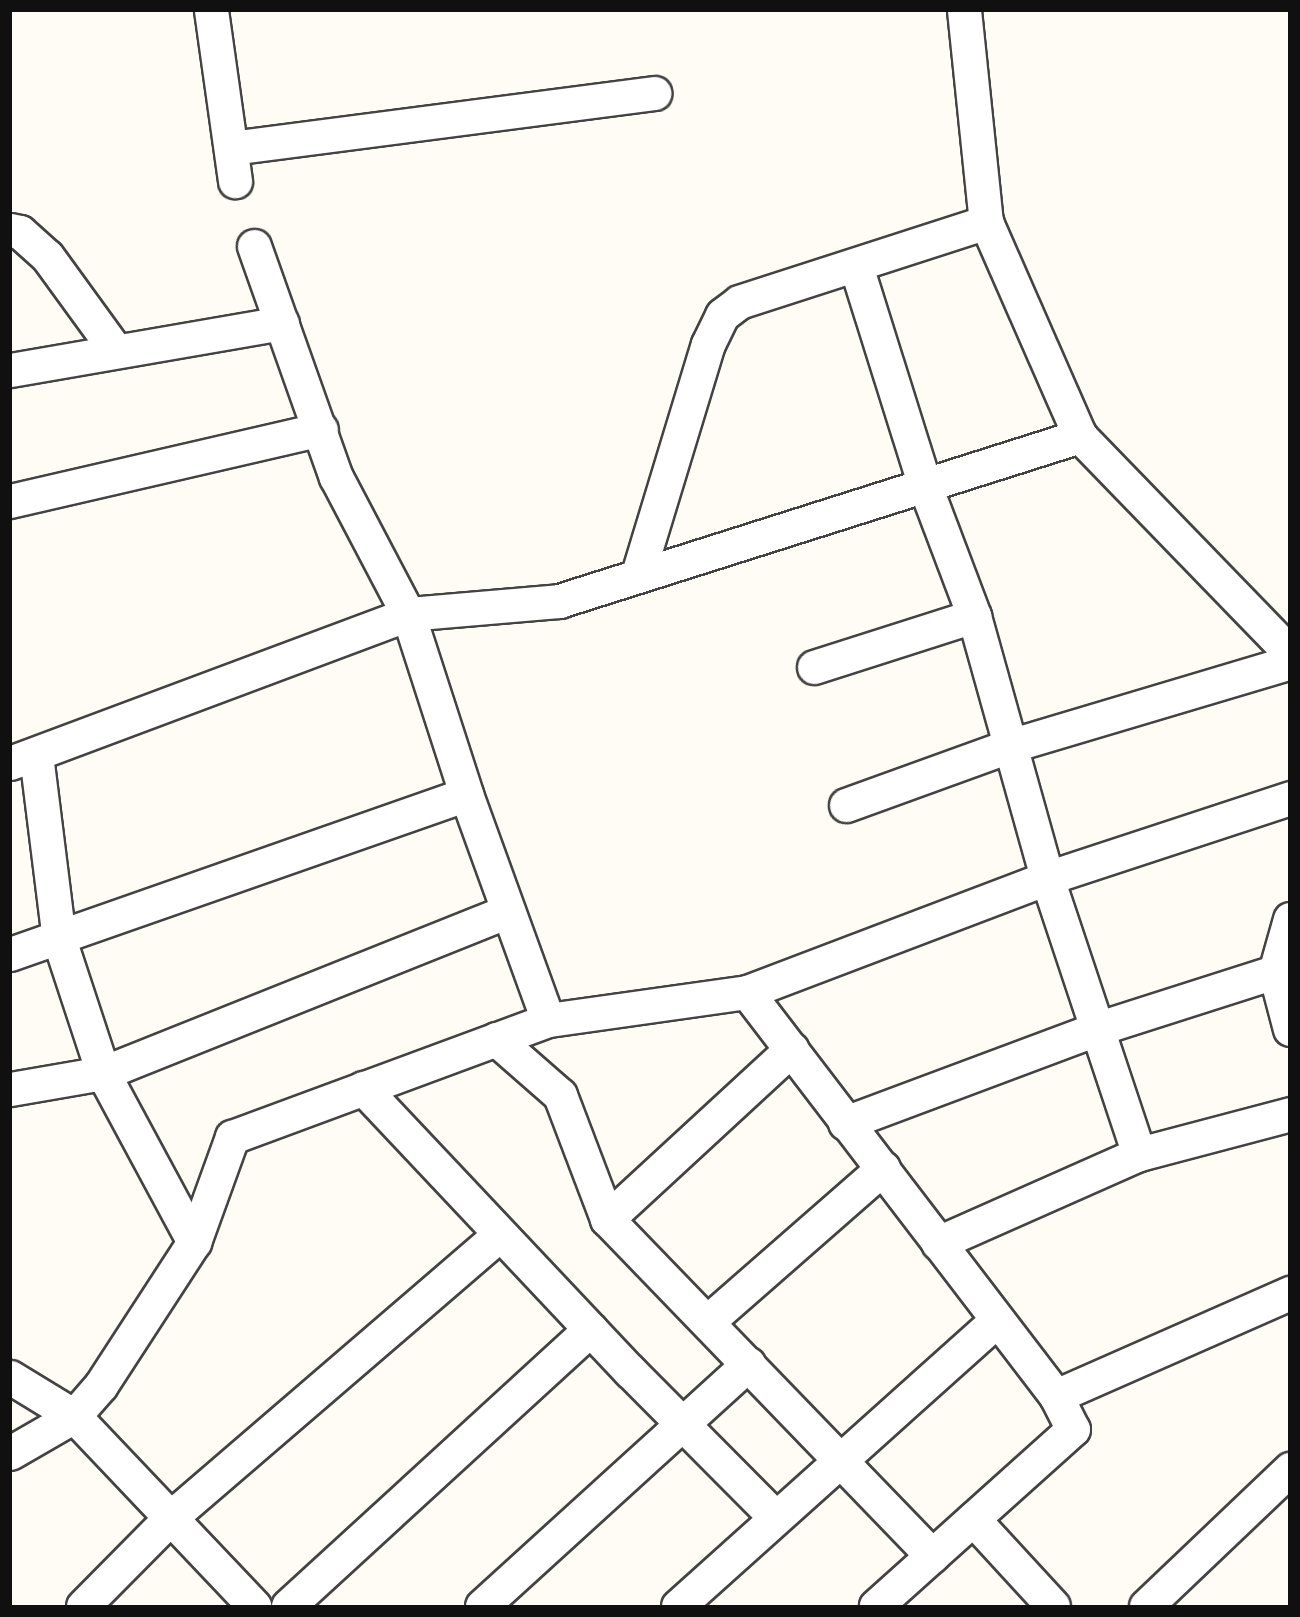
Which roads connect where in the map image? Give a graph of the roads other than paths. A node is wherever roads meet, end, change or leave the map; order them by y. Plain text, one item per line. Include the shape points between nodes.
1 (211, 10) edge
2 (964, 10) edge
3 (654, 93) dead end
4 (231, 148) junction
5 (235, 181) dead end
6 (986, 222) junction
7 (10, 230) edge
8 (255, 246) dead end
9 (856, 266) junction
10 (282, 323) junction
11 (116, 351) junction
12 (10, 370) edge
13 (321, 429) junction
14 (1080, 436) junction
15 (925, 486) junction
16 (10, 501) edge
17 (638, 574) junction
18 (408, 614) junction
19 (974, 616) junction
20 (1290, 653) edge
21 (1290, 662) edge
22 (814, 667) dead end
23 (1009, 746) junction
24 (23, 759) edge
25 (466, 794) junction
26 (1290, 798) edge
27 (846, 805) dead end
28 (1047, 878) junction
29 (508, 911) junction
30 (1290, 919) edge
31 (59, 939) junction
32 (10, 954) edge
33 (1275, 972) junction
34 (747, 992) junction
35 (548, 1020) junction
36 (1096, 1029) junction
37 (1290, 1029) edge
38 (496, 1039) junction
39 (791, 1049) junction
40 (103, 1073) junction
41 (363, 1088) junction
42 (10, 1089) edge
43 (1290, 1114) edge
44 (845, 1123) junction
45 (1139, 1154) junction
46 (883, 1168) junction
47 (608, 1219) junction
48 (500, 1234) junction
49 (194, 1242) junction
50 (938, 1243) junction
51 (1290, 1293) edge
52 (997, 1320) junction
53 (707, 1322) junction
54 (590, 1329) junction
55 (748, 1364) junction
56 (10, 1377) edge
57 (1056, 1396) junction
58 (74, 1416) junction
59 (682, 1424) junction
60 (10, 1453) edge
61 (838, 1459) junction
62 (1290, 1469) edge
63 (775, 1517) junction
64 (170, 1518) junction
65 (973, 1519) junction
66 (932, 1556) junction
67 (83, 1606) edge
68 (254, 1606) edge
69 (288, 1606) edge
70 (482, 1606) edge
71 (678, 1606) edge
72 (876, 1606) edge
73 (1053, 1606) edge
74 (1146, 1606) edge

1 - 4 street
2 - 6 street
3 - 4 street
4 - 5 street
6 - 9 street
6 - 14 street
7 - 11 street via 20,232 47,256
8 - 10 street
9 - 15 street
9 - 17 street via 740,302 722,315 708,344
10 - 11 street
10 - 13 street
11 - 12 street
13 - 16 street
13 - 18 street via 336,477
14 - 15 street
14 - 20 street
15 - 17 street
15 - 19 street
17 - 18 street via 559,601
18 - 24 street
18 - 25 street
19 - 22 street
19 - 23 street
21 - 23 street
23 - 27 street
23 - 28 street
24 - 31 street
25 - 29 street
25 - 31 street
26 - 28 street
28 - 34 street
28 - 36 street
29 - 35 street
29 - 40 street
30 - 33 street
31 - 32 street
31 - 40 street
33 - 36 street
33 - 37 street
34 - 35 street
34 - 39 street
35 - 38 street
36 - 44 street
36 - 45 street
38 - 41 street
38 - 47 street via 560,1095
39 - 44 street
39 - 47 street
40 - 42 street
40 - 49 street
41 - 48 street
41 - 49 street via 232,1137
43 - 45 street
44 - 46 street
45 - 50 street
46 - 50 street
46 - 53 street
47 - 53 street
48 - 54 street
48 - 64 street
49 - 58 street via 101,1385
50 - 52 street
51 - 57 street
52 - 57 street
52 - 61 street
53 - 55 street
54 - 59 street
54 - 69 street
55 - 59 street
55 - 61 street
56 - 58 street
57 - 65 street via 1073,1429
58 - 60 street
58 - 64 street
59 - 63 street
59 - 70 street
61 - 63 street
61 - 66 street
62 - 74 street
63 - 71 street
64 - 67 street
64 - 68 street
65 - 66 street
65 - 73 street
66 - 72 street

